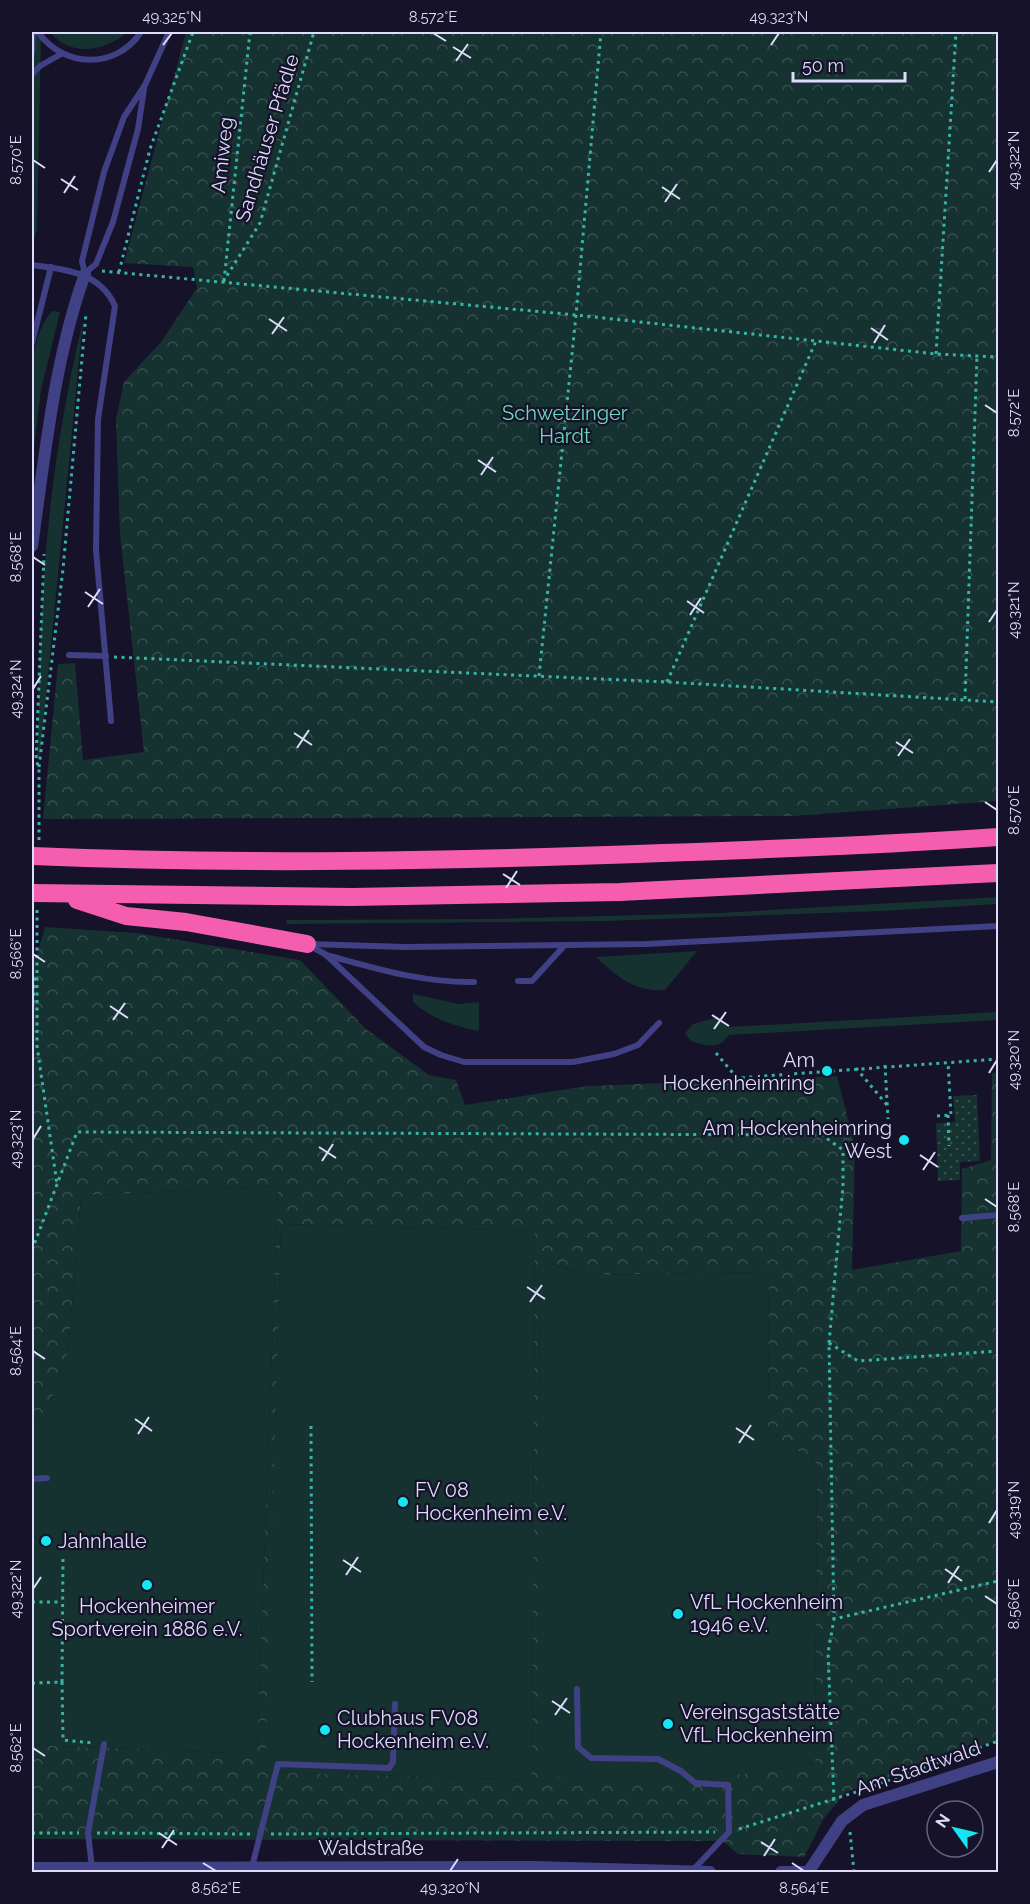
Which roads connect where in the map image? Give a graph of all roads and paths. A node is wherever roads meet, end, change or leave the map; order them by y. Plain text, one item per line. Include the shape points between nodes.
1 (35, 32) edge
2 (141, 32) edge
3 (169, 32) edge
4 (194, 32) edge
5 (250, 32) edge
6 (314, 32) edge
7 (601, 32) edge
8 (956, 32) edge
9 (32, 53) edge
10 (61, 54) junction
11 (32, 74) edge
12 (145, 85) junction
13 (32, 265) edge
14 (51, 267) junction
15 (120, 272) junction
16 (85, 274) junction
17 (223, 282) junction
18 (576, 315) junction
19 (77, 337) dead end
20 (816, 341) junction
21 (32, 344) edge
22 (936, 354) junction
23 (977, 356) junction
24 (999, 357) edge
25 (32, 546) edge
26 (44, 550) dead end
27 (69, 655) dead end
28 (106, 656) junction
29 (539, 676) junction
30 (667, 682) junction
31 (965, 699) junction
32 (999, 702) edge
33 (111, 721) dead end
34 (39, 768) junction
35 (999, 837) edge
36 (35, 851) edge
37 (999, 873) edge
38 (61, 895) junction
39 (34, 899) edge
40 (999, 926) edge
41 (307, 944) junction
42 (564, 946) junction
43 (37, 952) junction
44 (325, 954) junction
45 (518, 981) dead end
46 (474, 982) dead end
47 (32, 1018) edge
48 (659, 1023) dead end
49 (716, 1053) dead end
50 (999, 1059) edge
51 (948, 1062) junction
52 (885, 1065) junction
53 (856, 1068) junction
54 (888, 1106) junction
55 (948, 1115) junction
56 (937, 1116) dead end
57 (888, 1119) dead end
58 (949, 1146) dead end
59 (57, 1185) junction
60 (999, 1215) edge
61 (962, 1218) dead end
62 (32, 1251) edge
63 (829, 1343) junction
64 (999, 1352) edge
65 (311, 1426) dead end
66 (47, 1478) dead end
67 (32, 1479) edge
68 (63, 1556) dead end
69 (999, 1581) edge
70 (32, 1602) edge
71 (62, 1602) junction
72 (834, 1619) junction
73 (62, 1682) junction
74 (312, 1682) dead end
75 (32, 1683) edge
76 (577, 1689) dead end
77 (395, 1704) dead end
78 (999, 1741) edge
79 (104, 1744) joint
80 (999, 1762) edge
81 (834, 1800) junction
82 (849, 1813) junction
83 (729, 1832) junction
84 (32, 1833) edge
85 (88, 1833) junction
86 (261, 1834) junction
87 (252, 1867) junction
88 (32, 1868) edge
89 (92, 1870) edge
90 (534, 1870) edge
91 (691, 1872) edge
92 (710, 1872) edge
93 (781, 1872) edge
94 (809, 1872) edge
95 (854, 1872) edge

1 - 9 lane
1 - 10 lane
2 - 10 lane via 120,53 101,60
3 - 12 lane
4 - 15 path via 150,149
5 - 17 path, Amiweg
6 - 17 path, Sandhäuser Pfädle via 260,223
7 - 18 path
8 - 22 path
10 - 11 lane
12 - 16 lane via 138,129 112,222 96,264
12 - 16 lane via 124,117 104,172 82,261
13 - 14 lane
14 - 16 lane
14 - 21 lane
15 - 16 path
15 - 17 path
16 - 25 street via 75,301 54,399
16 - 28 lane via 109,292 115,306 98,418 96,550
17 - 18 path
18 - 20 path
18 - 29 path
19 - 34 path via 85,305 87,318 63,569
20 - 22 path
20 - 30 path
22 - 23 path
23 - 24 path
23 - 31 path
26 - 34 path via 36,760
27 - 28 lane
28 - 29 path
28 - 33 lane
29 - 30 path
30 - 31 path
31 - 32 path
34 - 36 path
35 - 36 highway via 532,858 260,861
37 - 38 highway via 620,892 352,897
38 - 39 highway
38 - 41 highway via 126,916 186,922
39 - 43 path
40 - 42 lane
41 - 42 lane
41 - 44 lane
42 - 45 lane via 532,981
43 - 47 path
43 - 59 path via 38,1046
44 - 46 lane via 403,976
44 - 48 lane via 424,1047 464,1062 573,1062 614,1054 638,1045
49 - 53 path via 737,1078
50 - 51 path
51 - 52 path
51 - 55 path
52 - 53 path
52 - 54 path
53 - 54 path
54 - 57 path
55 - 56 path
55 - 58 path
59 - 62 path
59 - 63 path via 77,1132 822,1135 843,1150
60 - 61 lane
63 - 64 path via 858,1361
63 - 72 path
65 - 74 path
66 - 67 lane
68 - 71 path
69 - 72 path
70 - 71 path
71 - 73 path
72 - 81 path via 828,1653
73 - 75 path
73 - 79 path via 63,1740
76 - 83 lane via 578,1747 591,1758 658,1760 695,1783 728,1785
77 - 86 lane via 393,1762 389,1768 278,1764
78 - 81 path
79 - 85 lane
80 - 82 street, Am Stadtwald via 863,1805
81 - 83 path
82 - 94 street, Am Stadtwald
82 - 95 path
83 - 86 path
83 - 91 lane
84 - 85 path
85 - 86 path
85 - 89 lane
86 - 87 lane
87 - 89 street, Waldstraße
87 - 90 street, Waldstraße
88 - 89 street, Waldstraße
90 - 91 street, Waldstraße
91 - 92 street, Waldstraße
93 - 94 street

